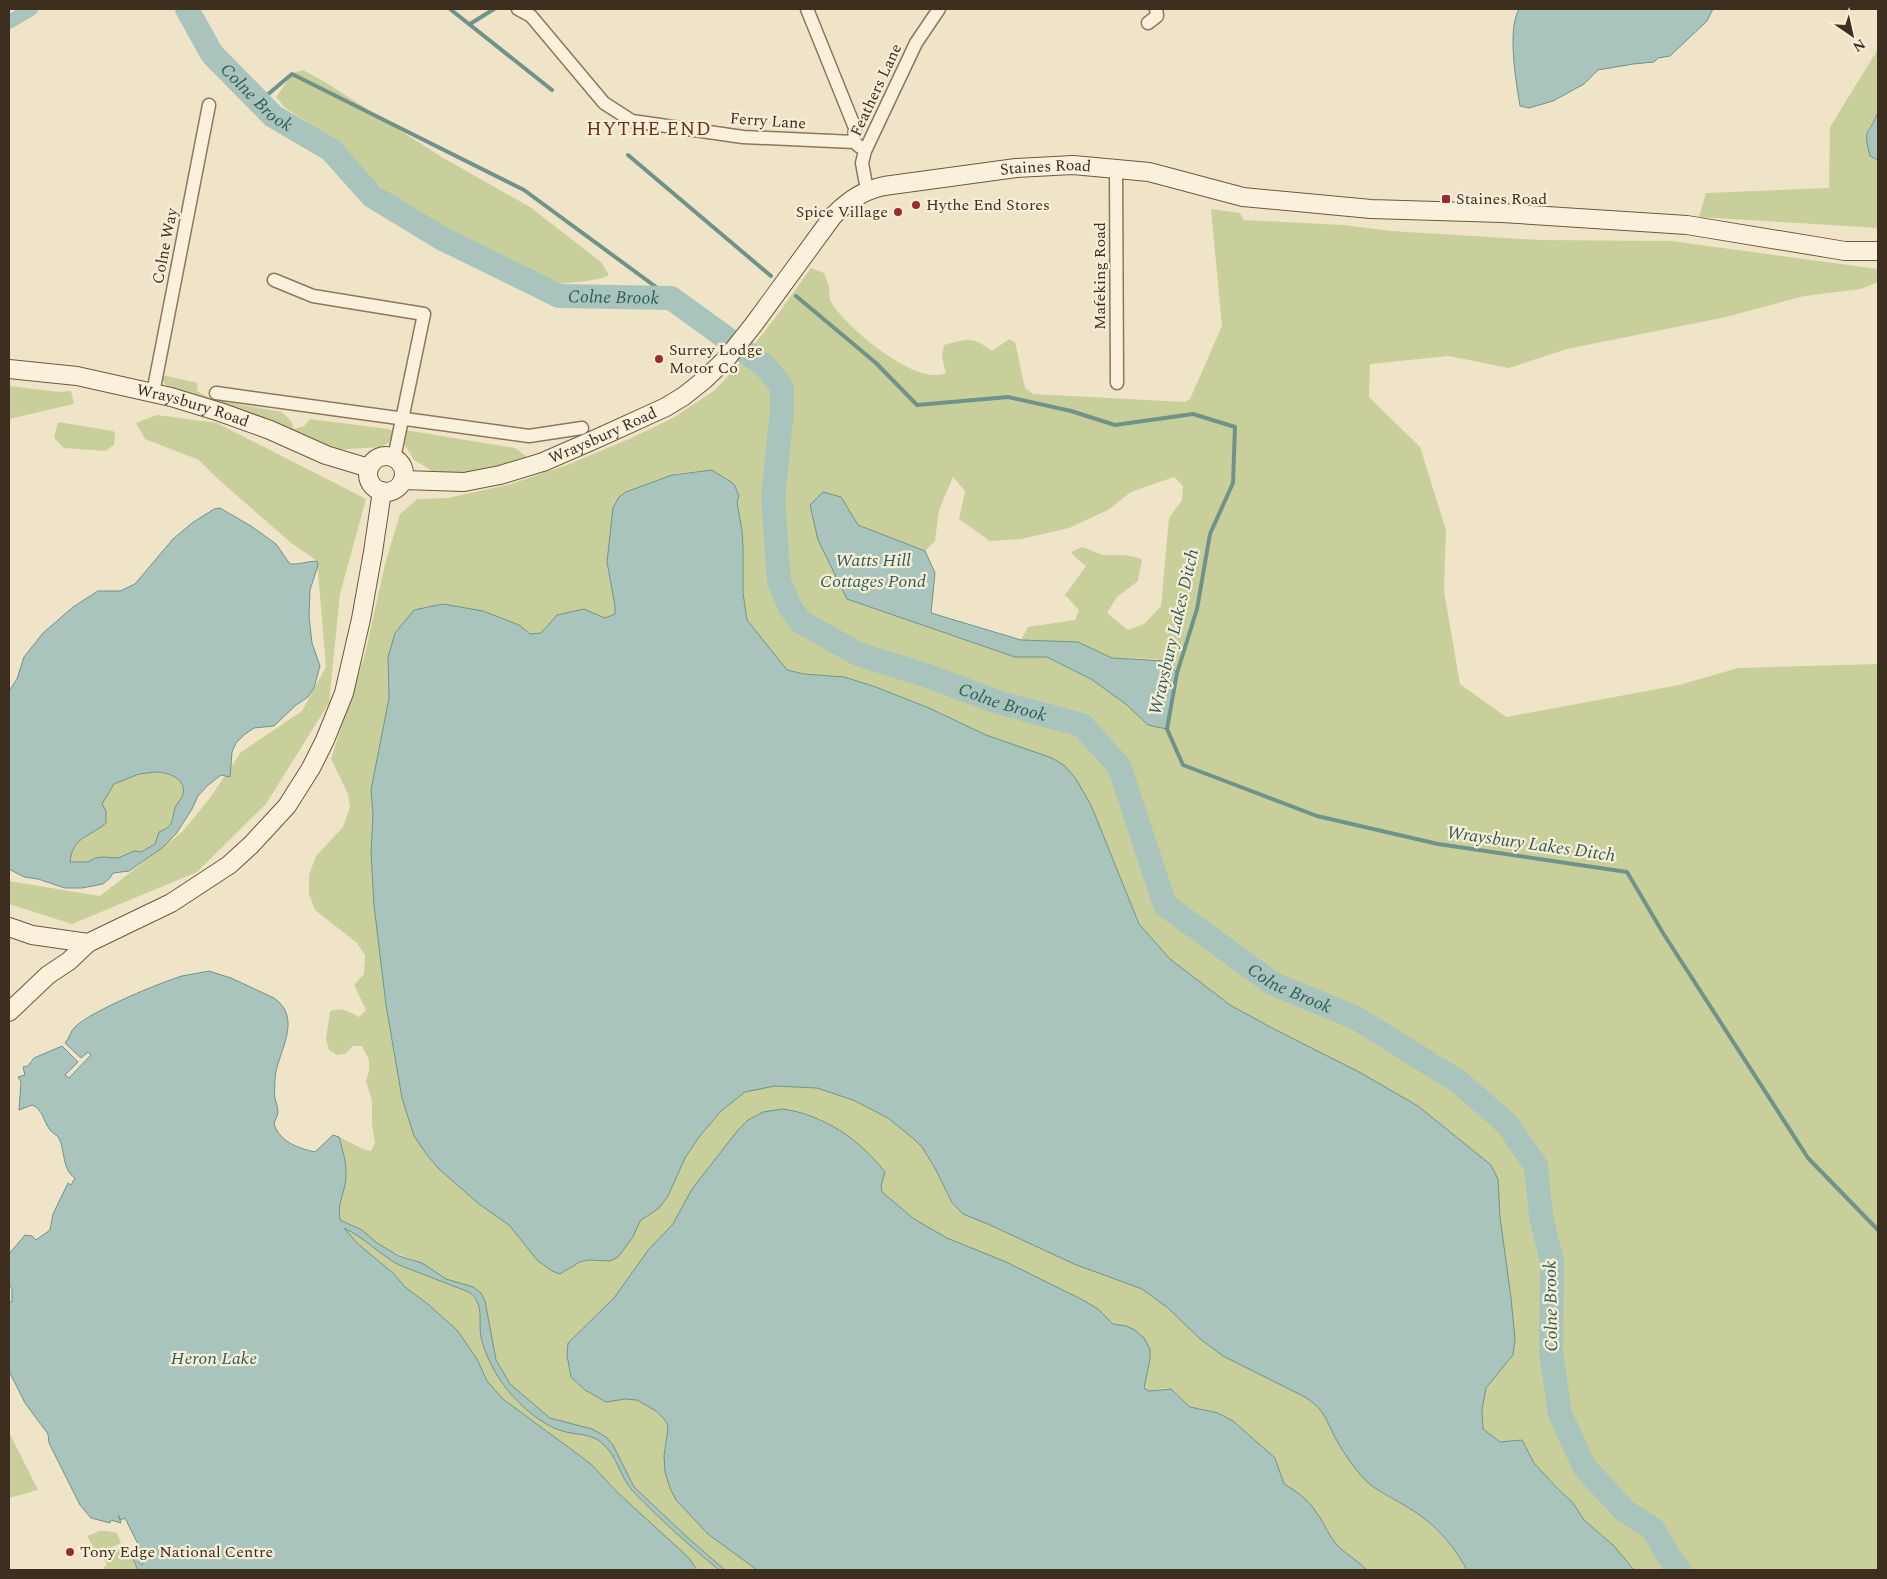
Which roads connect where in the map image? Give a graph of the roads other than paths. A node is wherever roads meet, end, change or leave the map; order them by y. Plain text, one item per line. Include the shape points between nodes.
1 (518, 9) edge
2 (807, 9) edge
3 (938, 9) edge
4 (1156, 9) edge
5 (1148, 23) dead end
6 (209, 105) dead end
7 (854, 142) junction
8 (865, 151) junction
9 (1116, 168) junction
10 (867, 190) junction
11 (1878, 250) edge
12 (274, 280) dead end
13 (9, 369) edge
14 (1117, 383) dead end
15 (153, 393) junction
16 (216, 393) dead end
17 (404, 418) junction
18 (582, 428) dead end
19 (394, 458) junction
20 (369, 468) junction
21 (403, 480) junction
22 (382, 491) junction
23 (9, 927) edge
24 (88, 943) junction
25 (9, 1012) edge

1 - 7 street, Ferry Lane via 531,16 604,103 632,121 743,137
2 - 7 street via 855,128
3 - 8 street, Feathers Lane via 916,42
4 - 5 street via 1157,16
6 - 15 street, Colne Way
7 - 8 street
8 - 10 street, Feathers Lane via 862,162
9 - 10 main road, Staines Road via 1073,165 1016,168
9 - 11 main road, Staines Road via 1149,172 1243,197 1371,209 1537,214 1687,224 1845,251
9 - 14 street, Mafeking Road
10 - 21 main road, Wraysbury Road via 833,216 727,358 684,396 543,462 500,475 464,482
12 - 17 street via 313,296 424,314
13 - 15 main road, Wraysbury Road via 77,376
15 - 20 main road, Wraysbury Road via 220,412 270,430 326,456
16 - 17 street, Wraysbury Road
17 - 18 street, Wraysbury Road via 529,436
17 - 19 street
19 - 20 main road via 376,458
19 - 21 main road via 403,467
20 - 22 main road via 371,484
21 - 22 main road via 394,490
22 - 24 main road via 374,552 344,692 311,768 287,806 229,865 171,904
23 - 24 main road via 32,935
24 - 25 main road

